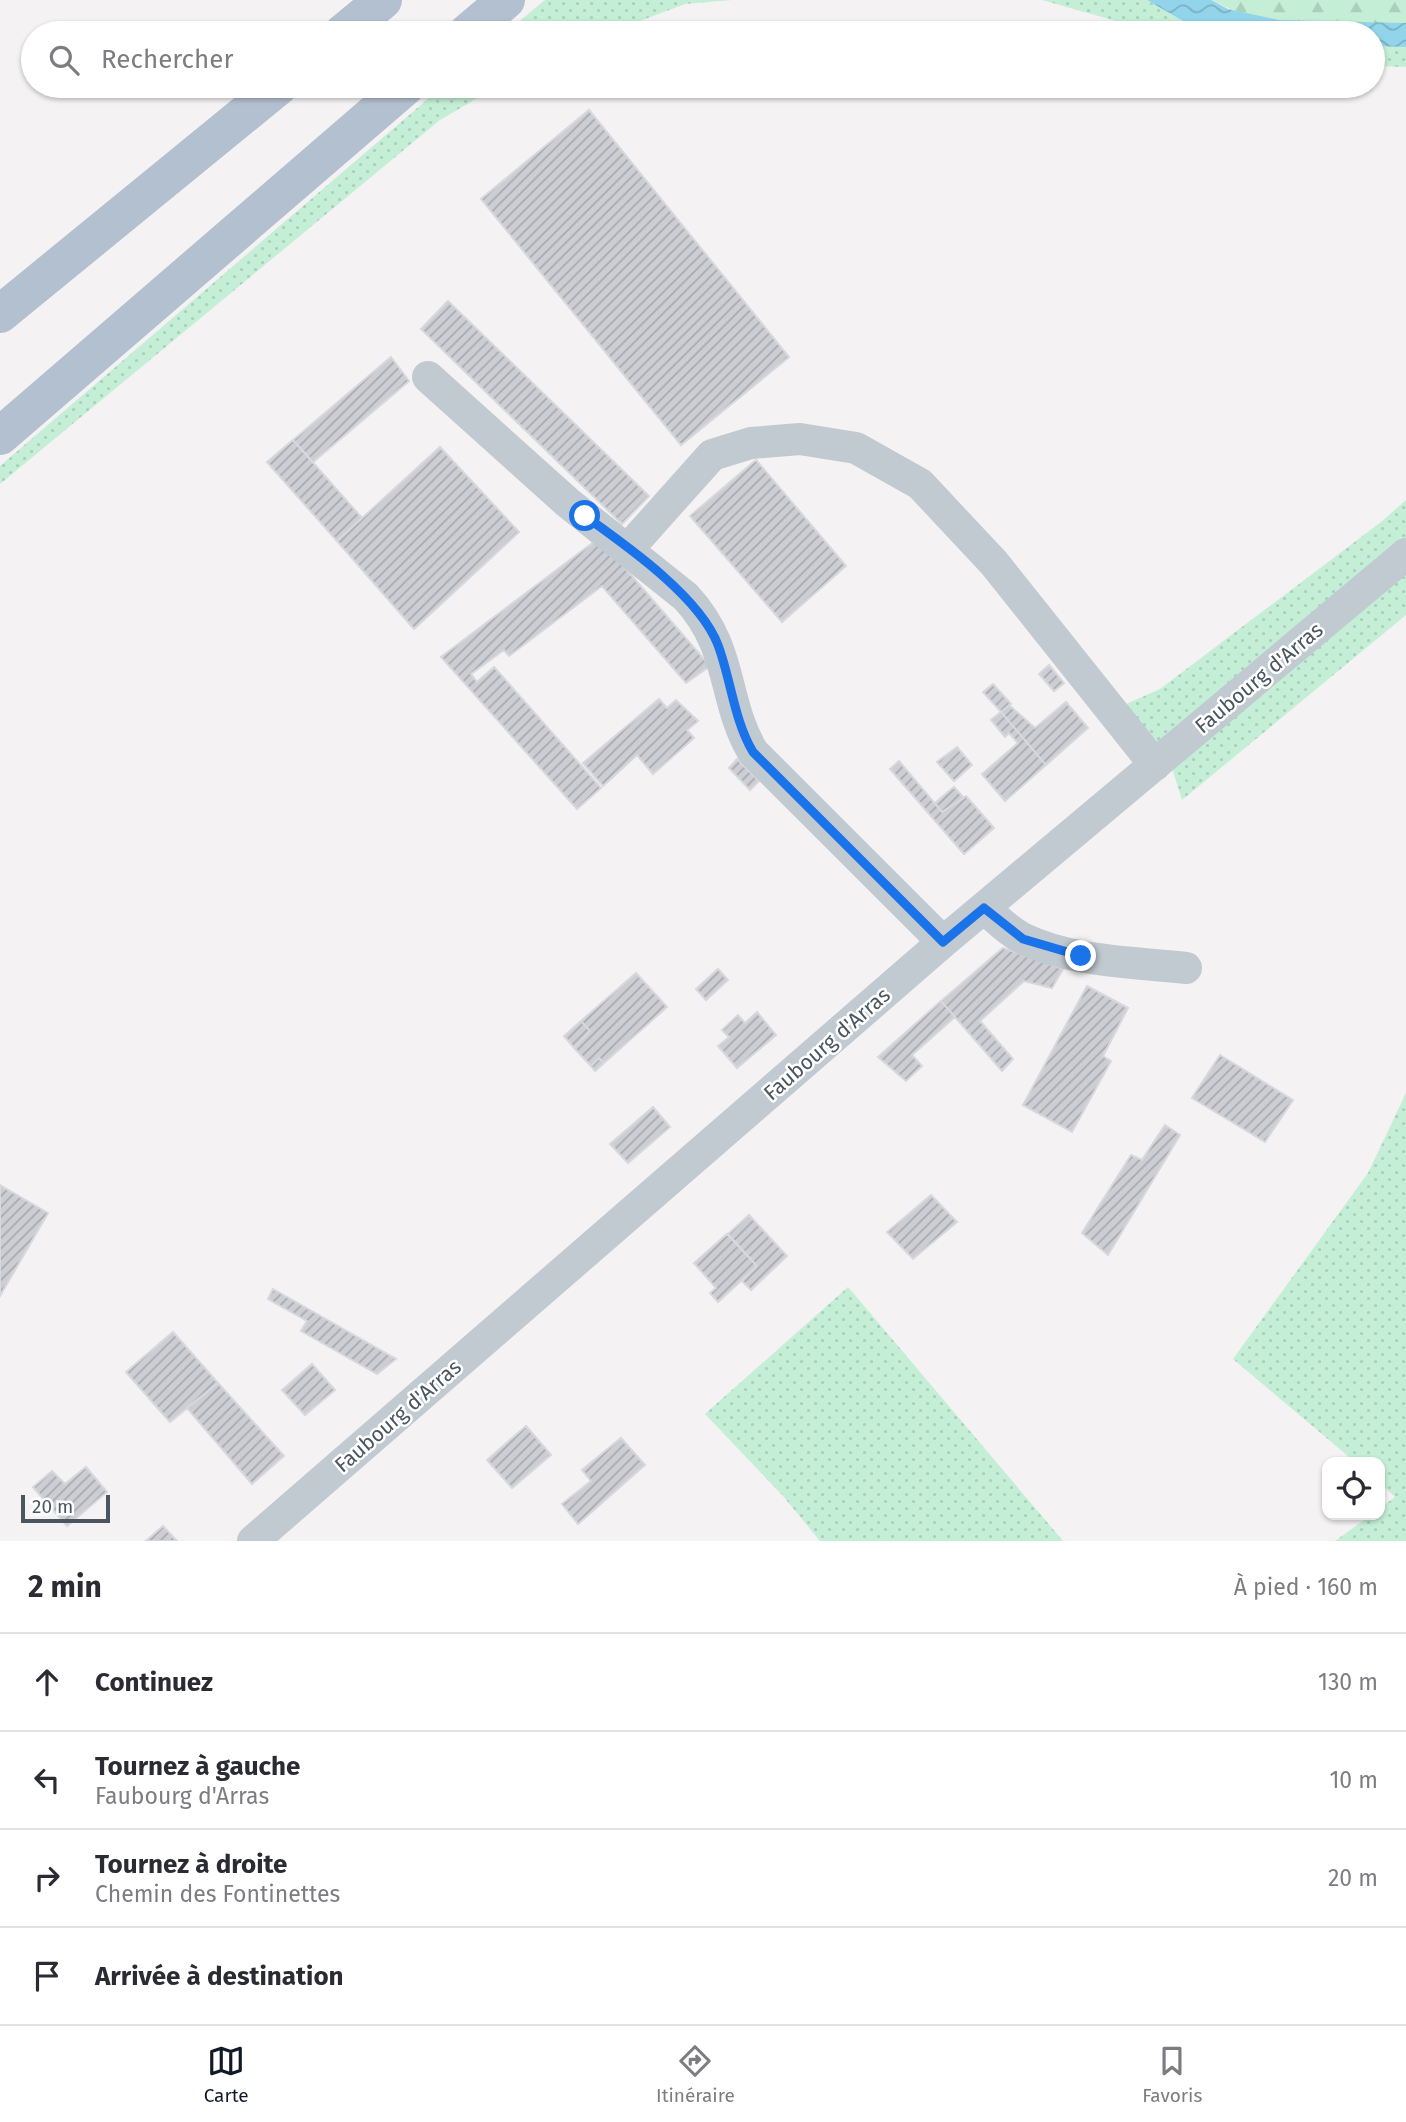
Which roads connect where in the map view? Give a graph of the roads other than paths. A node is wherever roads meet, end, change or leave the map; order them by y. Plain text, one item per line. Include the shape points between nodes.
1 (383, 0) edge
2 (506, 0) edge
3 (358, 21) edge
4 (481, 21) edge
5 (264, 98) edge
6 (392, 98) edge
7 (0, 314) edge
8 (428, 377) dead end
9 (0, 436) edge
10 (628, 549) junction
11 (1406, 554) edge
12 (1166, 756) junction
13 (984, 908) junction
14 (943, 942) junction
15 (1186, 968) dead end
16 (253, 1541) edge

1 - 3 main road
2 - 4 main road
5 - 7 main road
6 - 9 main road
8 - 10 street via 567,502
10 - 12 street via 712,455 751,443 800,439 856,448 920,484
10 - 14 street via 686,597 709,626 753,752
11 - 12 street, Faubourg d'Arras
12 - 13 street, Faubourg d'Arras
13 - 14 street, Faubourg d'Arras
13 - 15 street via 1014,934 1037,944 1081,956
14 - 16 street, Faubourg d'Arras

